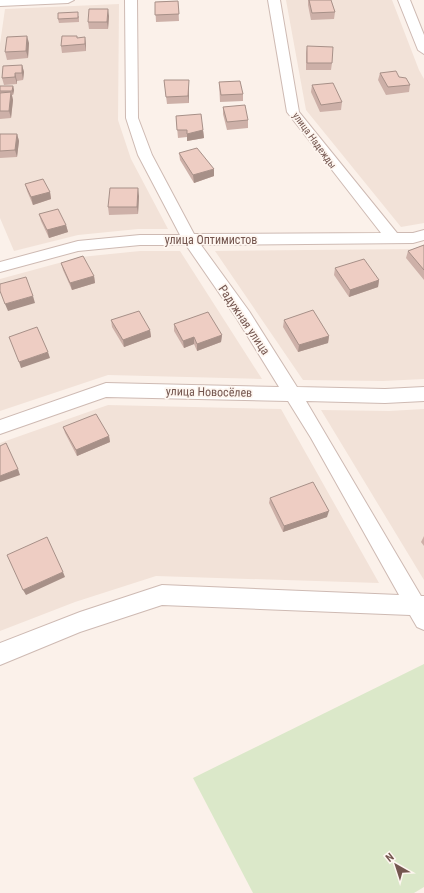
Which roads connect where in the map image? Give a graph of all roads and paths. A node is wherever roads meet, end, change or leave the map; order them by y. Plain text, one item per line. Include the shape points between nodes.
1 (68, 0) edge
2 (131, 0) edge
3 (274, 0) edge
4 (404, 0) edge
5 (0, 2) edge
6 (424, 50) edge
7 (424, 236) edge
8 (393, 238) junction
9 (190, 240) junction
10 (1, 265) edge
11 (292, 394) junction
12 (424, 394) edge
13 (0, 427) edge
14 (421, 610) edge
15 (0, 654) edge

1 - 5 street
2 - 9 street, Радужная улица via 132,118 145,155
3 - 8 street, улица Надежды via 293,112
4 - 6 street
7 - 8 street, улица Оптимистов
8 - 9 street, улица Оптимистов
9 - 10 street, улица Оптимистов via 140,240 78,246
9 - 11 street, Радужная улица via 243,316
11 - 12 street, улица Новосёлев
11 - 13 street, улица Новосёлев via 106,390
11 - 14 street, Радужная улица
14 - 15 street via 162,595 80,622

